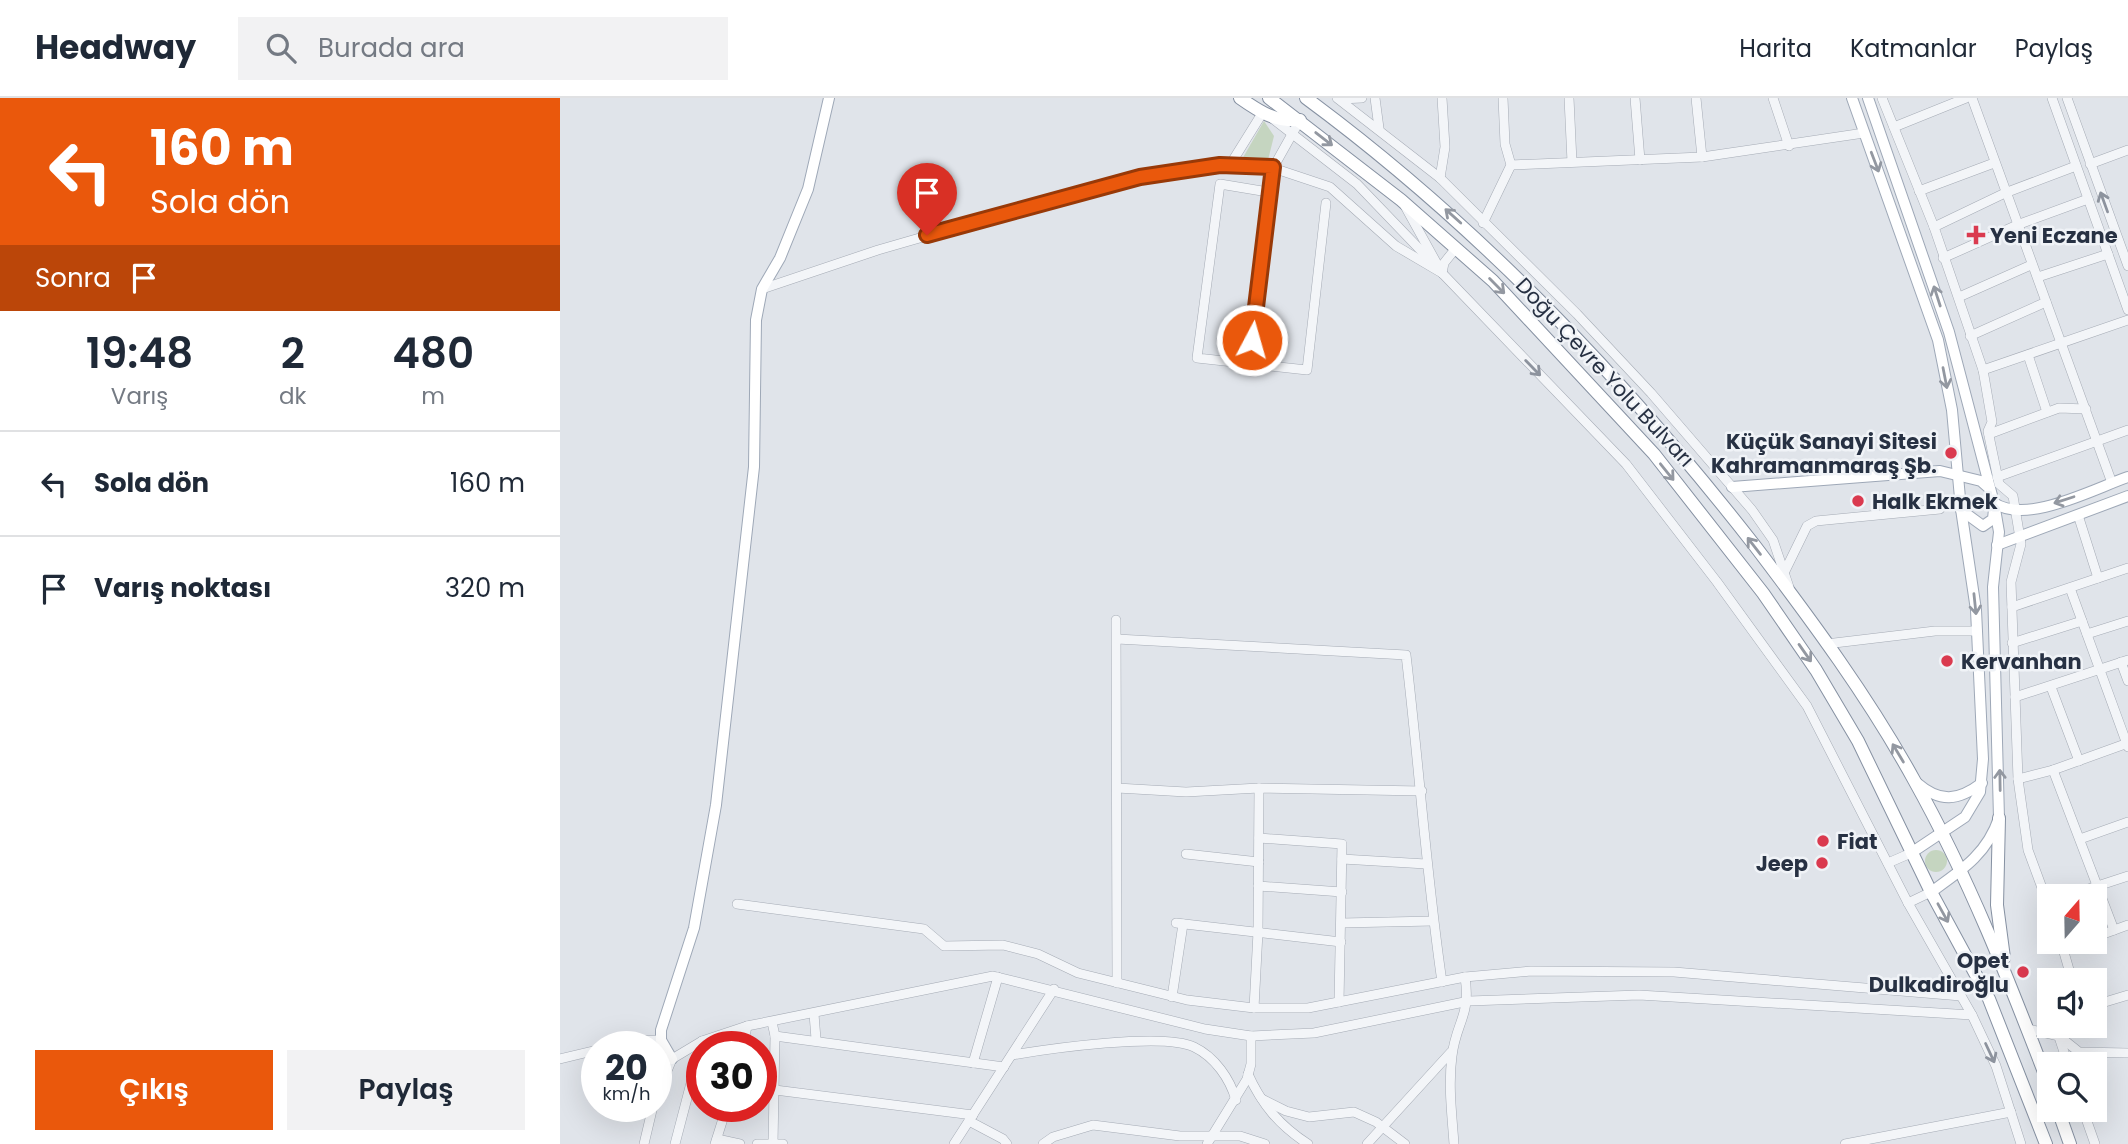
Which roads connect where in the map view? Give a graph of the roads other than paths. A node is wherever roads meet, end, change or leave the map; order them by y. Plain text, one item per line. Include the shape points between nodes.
1 (829, 98) edge
2 (1240, 98) edge
3 (1269, 98) edge
4 (1307, 98) edge
5 (1362, 98) edge
6 (1375, 98) edge
7 (1442, 98) edge
8 (1503, 98) edge
9 (1569, 98) edge
10 (1635, 98) edge
11 (1696, 98) edge
12 (1773, 98) edge
13 (1852, 98) edge
14 (1868, 98) edge
15 (1882, 98) edge
16 (1966, 98) edge
17 (1972, 98) edge
18 (2052, 98) edge
19 (2067, 98) edge
20 (1338, 99) edge
21 (1268, 116) junction
22 (1300, 120) junction
23 (1894, 127) junction
24 (1379, 128) junction
25 (1864, 133) junction
26 (1289, 134) junction
27 (1789, 146) junction
28 (2128, 150) edge
29 (1702, 157) junction
30 (1640, 160) junction
31 (1572, 162) junction
32 (1994, 163) junction
33 (2090, 163) junction
34 (1230, 165) junction
35 (1511, 165) junction
36 (2076, 166) junction
37 (1273, 167) junction
38 (1440, 178) junction
39 (1919, 191) junction
40 (1268, 192) junction
41 (2006, 193) junction
42 (1401, 200) junction
43 (2088, 200) junction
44 (1326, 203) dead end
45 (1483, 223) junction
46 (2017, 225) junction
47 (1934, 227) junction
48 (1456, 248) junction
49 (2108, 254) junction
50 (1943, 258) junction
51 (2031, 265) junction
52 (2128, 266) edge
53 (1442, 273) junction
54 (2038, 278) junction
55 (762, 289) junction
56 (1959, 296) junction
57 (2046, 302) junction
58 (2128, 310) edge
59 (2128, 320) edge
60 (1970, 336) junction
61 (2061, 344) junction
62 (2028, 355) junction
63 (1250, 364) junction
64 (1983, 370) junction
65 (2086, 409) junction
66 (2047, 412) junction
67 (2128, 430) edge
68 (1989, 434) junction
69 (2096, 442) junction
70 (1959, 476) junction
71 (1997, 477) junction
72 (2128, 477) edge
73 (2112, 483) junction
74 (1732, 487) junction
75 (1990, 489) junction
76 (2128, 496) edge
77 (1994, 503) junction
78 (1940, 509) dead end
79 (1961, 509) junction
80 (2015, 512) junction
81 (2078, 515) junction
82 (2020, 535) junction
83 (1997, 545) junction
84 (2128, 568) edge
85 (1784, 573) junction
86 (2098, 578) junction
87 (2070, 588) junction
88 (1792, 595) junction
89 (2012, 607) junction
90 (1116, 620) dead end
91 (2082, 621) junction
92 (2128, 621) edge
93 (1977, 631) junction
94 (2087, 634) junction
95 (1116, 639) junction
96 (2012, 643) junction
97 (1826, 644) junction
98 (2124, 661) edge
99 (2100, 670) junction
100 (2128, 681) edge
101 (2051, 687) junction
102 (2015, 697) junction
103 (2128, 745) edge
104 (2078, 761) junction
105 (2053, 770) junction
106 (2018, 779) junction
107 (1915, 781) junction
108 (1982, 783) junction
109 (1117, 788) junction
110 (1259, 788) junction
111 (1422, 791) junction
112 (2000, 817) junction
113 (2128, 822) edge
114 (1942, 835) junction
115 (1259, 838) junction
116 (2080, 839) junction
117 (1911, 853) junction
118 (1186, 854) dead end
119 (1342, 859) junction
120 (1259, 862) junction
121 (1888, 863) junction
122 (1426, 864) junction
123 (1960, 872) junction
124 (2128, 876) edge
125 (2041, 884) edge
126 (2098, 884) edge
127 (2107, 884) edge
128 (1258, 886) junction
129 (1342, 892) junction
130 (1931, 892) junction
131 (1909, 903) junction
132 (737, 904) dead end
133 (2107, 910) edge
134 (1433, 921) junction
135 (1342, 923) junction
136 (2128, 925) edge
137 (2114, 930) junction
138 (1258, 932) junction
139 (2107, 933) edge
140 (1341, 942) junction
141 (2007, 975) junction
142 (998, 977) junction
143 (1465, 977) junction
144 (1442, 982) junction
145 (1117, 983) junction
146 (1054, 989) junction
147 (2128, 995) edge
148 (1961, 996) junction
149 (1172, 997) junction
150 (1339, 1002) junction
151 (1469, 1002) junction
152 (2107, 1002) edge
153 (1254, 1008) junction
154 (814, 1014) junction
155 (1972, 1015) junction
156 (772, 1022) junction
157 (747, 1026) junction
158 (2028, 1029) junction
159 (663, 1031) edge
160 (732, 1031) edge
161 (746, 1031) edge
162 (774, 1031) edge
163 (2037, 1031) edge
164 (777, 1036) edge
165 (1251, 1036) junction
166 (2062, 1038) edge
167 (816, 1039) junction
168 (1453, 1049) junction
169 (686, 1051) edge
170 (2037, 1053) edge
171 (2128, 1053) edge
172 (581, 1054) edge
173 (1012, 1055) junction
174 (560, 1059) edge
175 (672, 1059) edge
176 (973, 1063) junction
177 (1003, 1067) junction
178 (1248, 1074) junction
179 (777, 1090) edge
180 (1262, 1099) junction
181 (1236, 1101) junction
182 (686, 1102) edge
183 (2011, 1112) junction
184 (971, 1118) junction
185 (649, 1122) edge
186 (722, 1122) edge
187 (776, 1122) edge
188 (2062, 1122) edge
189 (2087, 1122) edge
190 (1382, 1128) junction
191 (1208, 1140) edge
192 (716, 1142) edge
193 (644, 1144) edge
194 (675, 1144) edge
195 (740, 1144) edge
196 (757, 1144) edge
197 (776, 1144) edge
198 (954, 1144) edge
199 (1007, 1144) edge
200 (1044, 1144) edge
201 (1265, 1144) edge
202 (1308, 1144) edge
203 (1367, 1144) edge
204 (1405, 1144) edge
205 (1454, 1144) edge
206 (1845, 1144) edge
207 (2021, 1144) edge
208 (2046, 1144) edge
209 (2070, 1144) edge
210 (2095, 1144) edge

1 - 55 main road via 808,189
2 - 21 highway
3 - 22 highway, Doğu Çevre Yolu Bulvarı
88 -> 4 highway, Doğu Çevre Yolu Bulvarı via 1662,431 1537,296 1422,188
5 - 20 street
6 - 24 street
7 - 38 street via 1445,147
8 - 35 street
9 - 31 street
10 - 30 street
11 - 29 street
12 - 27 street
13 - 25 main road
75 -> 14 main road via 1949,332
15 - 23 street
16 - 23 street
17 - 32 street
18 - 36 street
19 - 33 street
20 - 24 street
21 - 22 highway
21 - 26 street
21 - 34 street
22 - 26 street
22 -> 42 highway, Doğu Çevre Yolu Bulvarı
23 - 39 street
24 - 38 street
25 - 27 street
25 -> 70 main road via 1938,340
26 - 37 street
26 - 53 street via 1357,184
27 - 29 street
28 - 33 street
29 - 30 street
30 - 31 street
31 - 35 street
32 - 39 street
32 - 41 street
52 -> 33 street
34 - 37 street
34 - 55 street via 1128,180 878,250
35 - 45 street
36 - 41 street
36 - 43 street
37 - 40 street
37 - 53 street via 1330,187 1396,246
38 - 45 street
39 - 47 street
40 - 63 street
40 - 63 street via 1220,184 1197,358
41 - 46 street
41 - 47 street
42 - 48 highway, Doğu Çevre Yolu Bulvarı
42 - 53 street, Doğu Çevre Yolu Bulvarı
43 - 46 street
43 - 49 street
44 - 63 street via 1307,370
45 - 74 street via 1577,313
46 - 50 street
46 - 51 street
47 - 50 street
48 - 53 street
48 -> 117 highway, Doğu Çevre Yolu Bulvarı via 1536,324 1654,454 1763,593 1848,721
49 - 54 street
49 - 58 street
50 - 56 street
51 - 54 street
51 - 56 street
53 -> 121 street, Doğu Çevre Yolu Bulvarı via 1626,464 1717,582 1807,706
54 - 57 street
55 - 159 main road via 756,320 754,467 716,804 694,928
56 - 60 street
57 - 60 street
57 - 61 street
59 - 61 street
60 - 64 street
61 - 62 street
61 - 65 street
62 - 64 street
62 - 66 street
64 - 68 street via 1992,422
65 - 66 street
65 - 69 street
66 - 68 street
67 - 69 street
68 - 71 street
69 - 71 street
69 - 73 street
70 - 74 main road via 1931,471
70 - 75 main road via 1981,481
70 - 79 main road
71 - 80 street via 2013,496
72 - 73 main road
73 -> 80 main road
74 - 85 street via 1773,540
75 - 77 main road
76 - 81 main road
77 - 79 main road via 1993,519 1987,526 1978,525
77 - 80 main road
77 - 83 main road
78 - 85 street via 1816,521 1807,526
79 -> 93 main road
80 - 82 street
81 - 82 main road
81 - 86 street
82 - 83 main road
82 - 89 street via 2011,582
112 -> 83 main road via 1993,587
84 - 86 street
85 - 88 street
86 - 87 street
87 - 89 street
87 - 91 street
88 - 97 highway, Doğu Çevre Yolu Bulvarı
89 - 96 street
90 - 95 street
91 - 94 street
91 - 96 street
92 - 94 street
93 - 97 street via 1935,631
93 - 108 main road
94 - 99 street
95 - 109 street
95 - 111 street via 1402,653 1406,655
96 - 102 street
107 -> 97 highway, Doğu Çevre Yolu Bulvarı
98 - 99 street
98 - 100 street
99 - 101 street
99 - 103 street
101 - 102 street
101 - 104 street
102 - 106 street
103 - 104 street
104 - 105 street
105 - 106 street
105 - 116 street
106 - 125 street via 2028,850
107 - 108 main road via 1945,799 1964,796
107 - 114 highway, Doğu Çevre Yolu Bulvarı
108 - 114 main road via 1973,808
109 - 110 street via 1186,792
109 - 145 street
110 - 111 street
110 - 115 street
111 - 122 street
112 - 123 main road via 1991,842
112 - 141 highway via 1997,905
113 - 116 street
114 - 117 main road
114 - 123 highway, Doğu Çevre Yolu Bulvarı
115 - 119 street via 1342,844
115 - 120 street
116 - 126 street
117 - 121 street
117 - 130 highway, Doğu Çevre Yolu Bulvarı
118 - 120 street
119 - 122 street
119 - 129 street
120 - 128 street
121 - 131 street, Doğu Çevre Yolu Bulvarı
122 - 134 street
123 - 130 main road
123 - 141 highway, Doğu Çevre Yolu Bulvarı
124 - 127 street
128 - 129 street
128 - 138 street
129 - 135 street
130 - 131 street
130 -> 208 highway, Doğu Çevre Yolu Bulvarı via 1989,999
131 - 148 street, Doğu Çevre Yolu Bulvarı
132 - 145 street via 924,929 944,946 1003,945
133 - 137 street
134 - 135 street
134 - 144 street
135 - 140 street
136 - 137 street
137 - 139 street
138 - 140 street
138 - 149 street via 1180,924
138 - 153 street
140 - 150 street
141 - 158 highway
142 - 146 street
142 - 154 street
142 - 176 street
143 - 144 street
143 - 148 street via 1531,971 1674,972
143 - 151 street
144 - 150 street
145 - 149 street
146 - 165 street via 1205,1029
146 - 173 street
147 - 152 street
148 - 155 street, Doğu Çevre Yolu Bulvarı
149 - 153 street
150 - 153 street via 1308,1008
151 - 155 street via 1639,995
151 - 165 street via 1314,1033
151 - 168 street
154 - 156 street
154 - 167 street
155 -> 183 street, Doğu Çevre Yolu Bulvarı
156 - 157 street
156 - 162 street
157 - 160 street
157 - 161 street
158 - 163 street
158 - 170 highway
164 - 167 street
165 - 178 street
166 - 171 street via 2079,1052
167 - 176 street
168 - 190 street
168 - 205 street
169 - 175 street
172 - 174 street
173 - 177 street
173 - 181 street via 1143,1041 1182,1043 1214,1062 1232,1084
176 - 177 street
177 - 184 street
178 - 180 street
178 - 181 street
179 - 184 street
180 - 190 street via 1309,1117 1354,1112
180 - 202 street via 1287,1130
181 - 191 street
182 - 194 street
183 - 206 street
183 - 207 street, Doğu Çevre Yolu Bulvarı
184 - 198 street
184 - 199 street
185 - 193 street
186 - 192 street
187 - 197 street
188 - 209 highway
189 - 210 street
190 - 203 street
190 - 204 street
191 - 200 street via 1093,1125
191 - 201 street via 1240,1136
192 - 195 street
196 - 197 street

